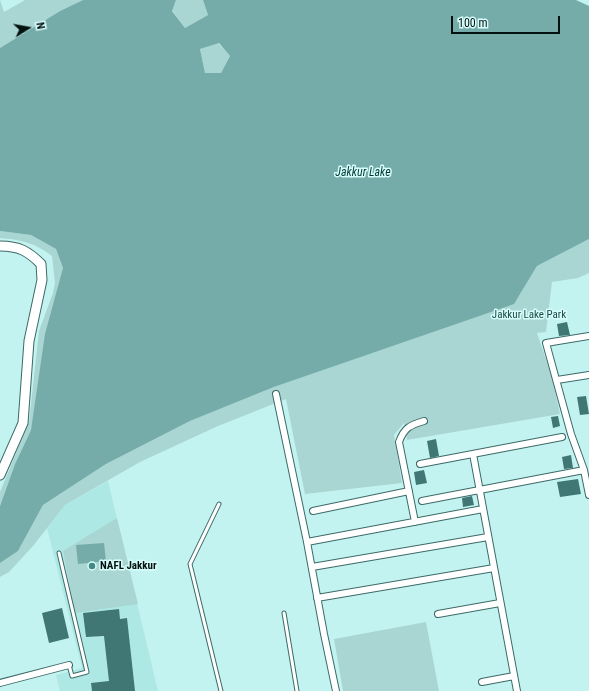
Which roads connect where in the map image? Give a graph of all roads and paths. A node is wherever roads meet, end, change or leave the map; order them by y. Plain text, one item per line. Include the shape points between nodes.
1 (0, 246) edge
2 (589, 336) edge
3 (589, 375) edge
4 (557, 380) junction
5 (276, 394) dead end
6 (424, 421) dead end
7 (562, 437) dead end
8 (472, 454) junction
9 (420, 464) dead end
10 (584, 470) junction
11 (0, 475) edge
12 (479, 490) junction
13 (408, 491) junction
14 (589, 495) edge
15 (422, 501) dead end
16 (219, 504) dead end
17 (483, 509) junction
18 (313, 511) dead end
19 (415, 522) junction
20 (488, 537) junction
21 (307, 542) junction
22 (59, 553) dead end
23 (312, 567) junction
24 (494, 568) junction
25 (317, 598) junction
26 (500, 603) junction
27 (284, 613) dead end
28 (438, 614) dead end
29 (69, 665) joint
30 (514, 676) junction
31 (482, 682) dead end
32 (0, 683) edge
33 (221, 691) edge
34 (298, 691) edge
35 (336, 691) edge
36 (517, 691) edge

1 - 11 street via 11,246 30,252 42,264 42,280 29,340 23,423
2 - 4 street via 546,343
3 - 4 street
4 - 10 street via 571,434
5 - 21 street
6 - 13 street via 411,424 403,431 398,442
7 - 8 street
8 - 9 street
8 - 12 street
10 - 12 street
10 - 14 street
12 - 15 street
12 - 17 street
13 - 18 street
13 - 19 street
16 - 33 lane via 190,564
17 - 19 street
17 - 20 street
19 - 21 street
20 - 23 street
20 - 24 street
21 - 23 street
22 - 29 lane via 87,672 72,676
23 - 25 street
24 - 25 street
24 - 26 street
25 - 35 street
26 - 28 street
26 - 30 street
27 - 34 lane
29 - 32 street
30 - 31 street
30 - 36 street

